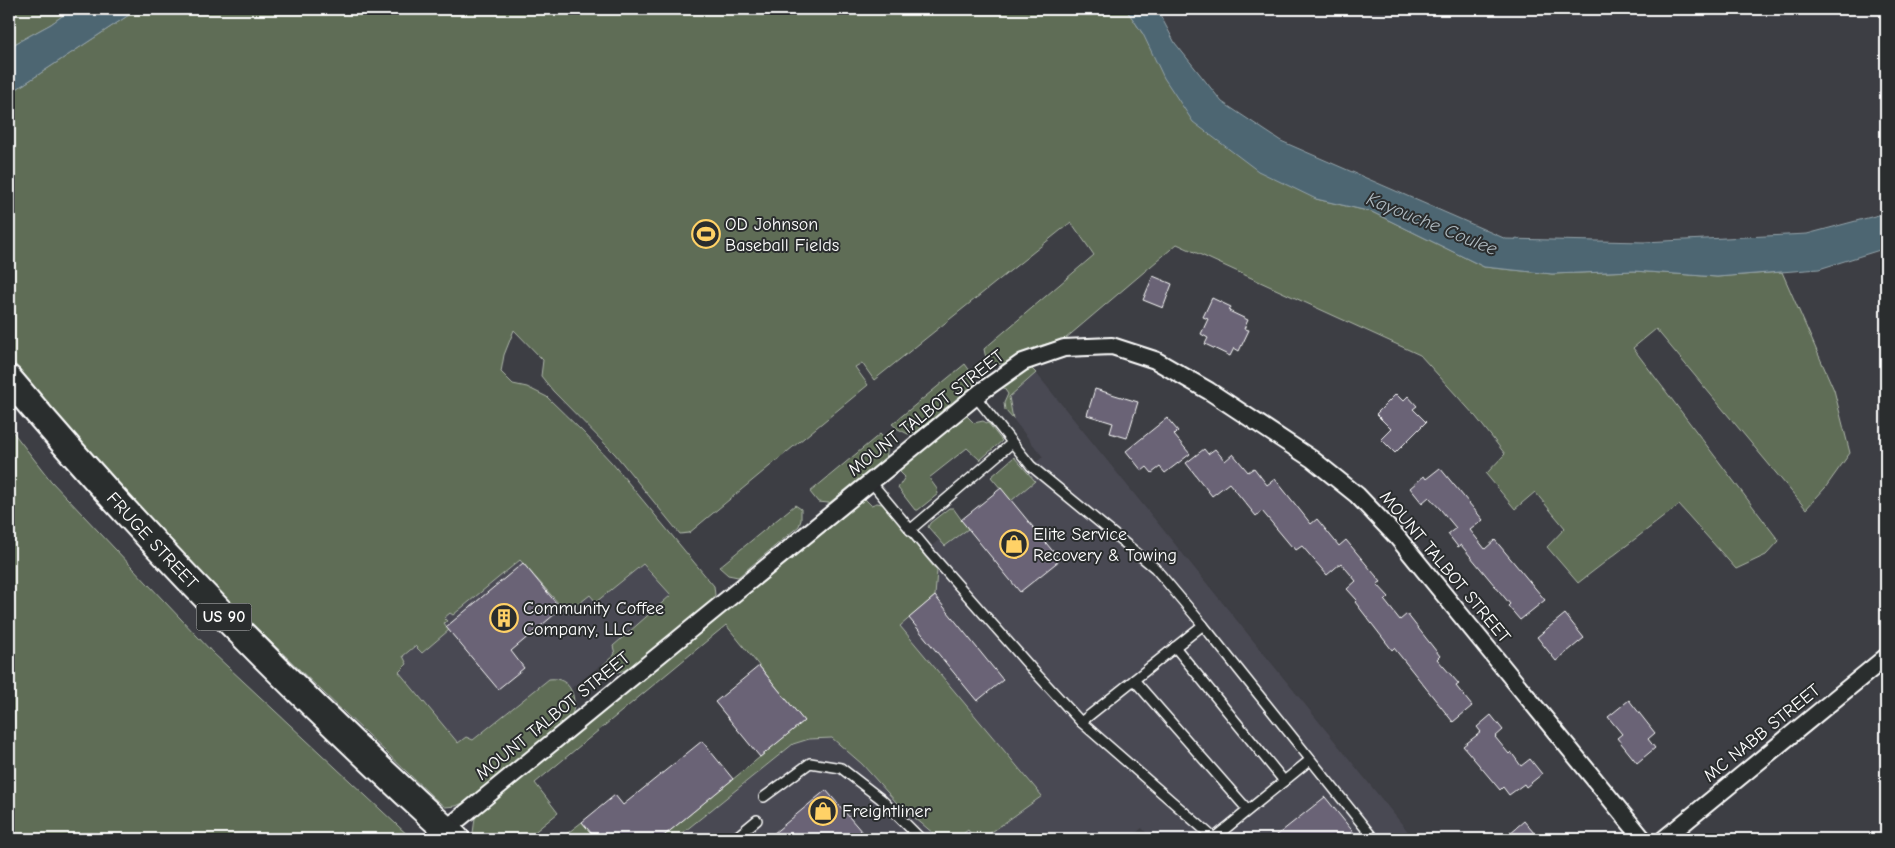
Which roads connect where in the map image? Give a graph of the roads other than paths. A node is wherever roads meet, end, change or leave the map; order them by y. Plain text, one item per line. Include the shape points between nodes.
1 (9, 379) edge
2 (975, 396) junction
3 (1012, 443) junction
4 (871, 482) junction
5 (910, 530) junction
6 (1203, 625) junction
7 (1176, 647) junction
8 (1886, 657) edge
9 (1134, 680) junction
10 (1081, 722) junction
11 (1310, 760) junction
12 (1284, 781) junction
13 (764, 797) dead end
14 (1248, 810) junction
15 (757, 820) dead end
16 (451, 834) edge
17 (734, 839) edge
18 (921, 839) edge
19 (1214, 839) edge
20 (1374, 839) edge
21 (1643, 839) edge
22 (1664, 839) edge

1 - 16 main road, FRUGE STREET / US 90 via 70,452 238,632
2 - 3 lane
2 - 4 street, MOUNT TALBOT STREET
2 - 21 street, MOUNT TALBOT STREET via 1023,362 1064,348 1112,346 1155,360 1296,448 1357,495 1397,537
3 - 5 lane
3 - 6 lane via 1031,466 1155,568
4 - 5 lane
4 - 16 street, MOUNT TALBOT STREET
5 - 10 lane
6 - 7 lane
6 - 11 lane
7 - 9 lane
7 - 12 lane
8 - 22 street, MC NABB STREET
9 - 10 lane
9 - 14 lane
10 - 19 lane
11 - 12 lane
11 - 20 lane
12 - 14 lane
13 - 18 lane via 810,763 841,768 881,799
14 - 19 lane
15 - 17 lane

